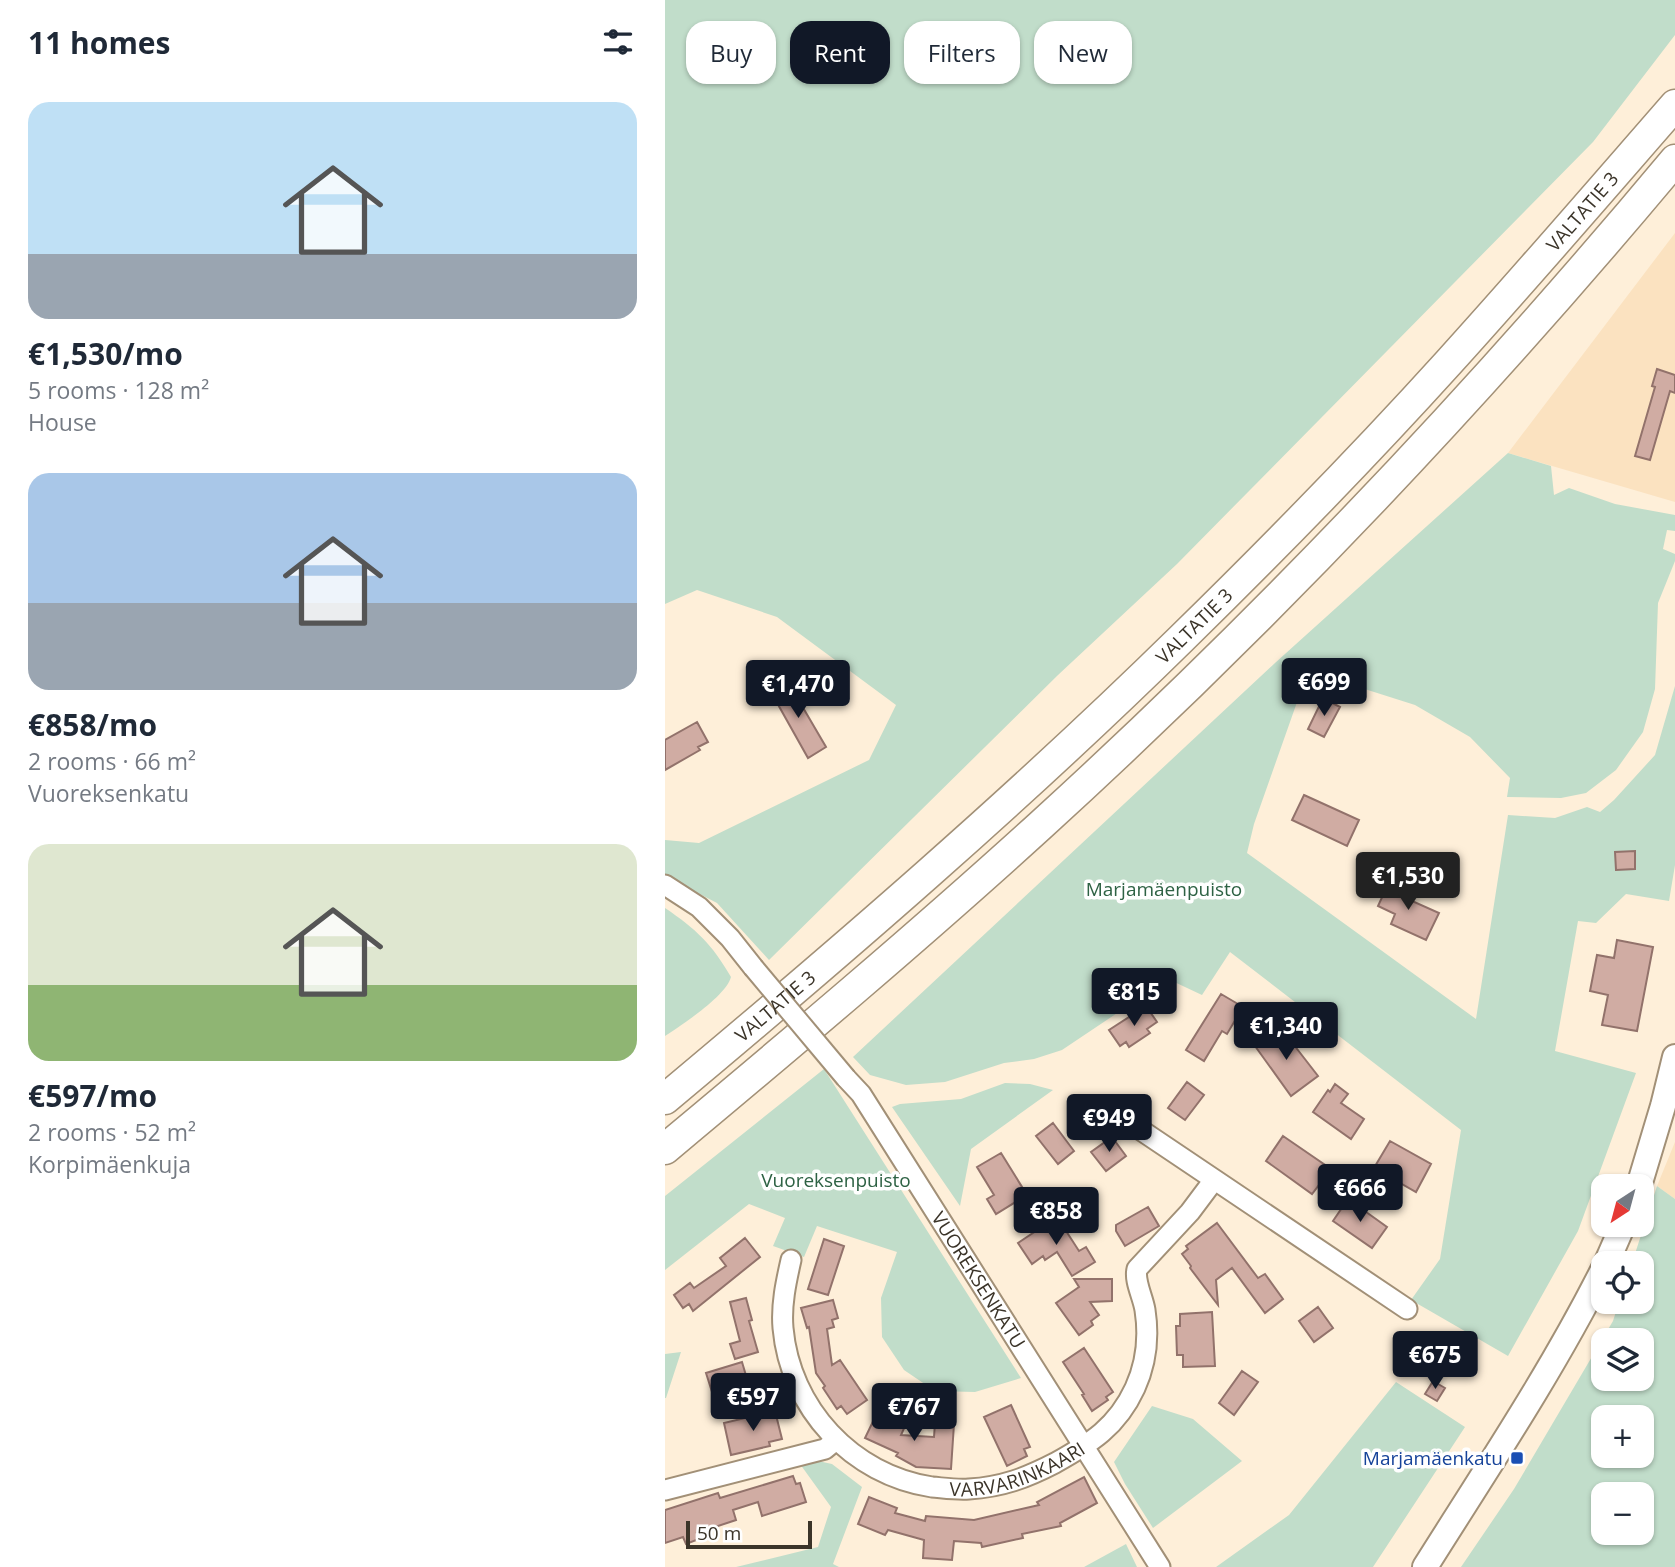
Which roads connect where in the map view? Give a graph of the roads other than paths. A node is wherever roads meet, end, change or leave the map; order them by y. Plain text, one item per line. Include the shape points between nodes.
1 (1675, 105) edge
2 (1675, 160) edge
3 (665, 885) edge
4 (1675, 1057) edge
5 (665, 1099) edge
6 (1111, 1110) dead end
7 (665, 1149) edge
8 (1643, 1174) edge
9 (1214, 1180) junction
10 (791, 1260) dead end
11 (1591, 1294) edge
12 (1407, 1309) dead end
13 (836, 1440) junction
14 (1084, 1447) junction
15 (665, 1490) edge
16 (1160, 1567) edge
17 (1425, 1567) edge

1 - 5 highway, VALTATIE 3 via 1449,362 1181,639 1016,796
2 - 7 highway, VALTATIE 3 via 1479,387 1207,667 1043,823 838,1005
3 - 14 street, VUOREKSENKATU, bridge via 699,907 730,938 861,1094
4 - 8 main road
6 - 9 street
9 - 12 street
9 - 14 street, VARVARINKAARI via 1137,1269 1147,1329 1142,1367 1115,1421
10 - 13 street, VARVARINKAARI via 782,1315 791,1369 809,1406
11 - 17 main road
13 - 14 street, VARVARINKAARI via 891,1476 925,1486 967,1489 1034,1474
13 - 15 street via 825,1449
14 - 16 street, VUOREKSENKATU

